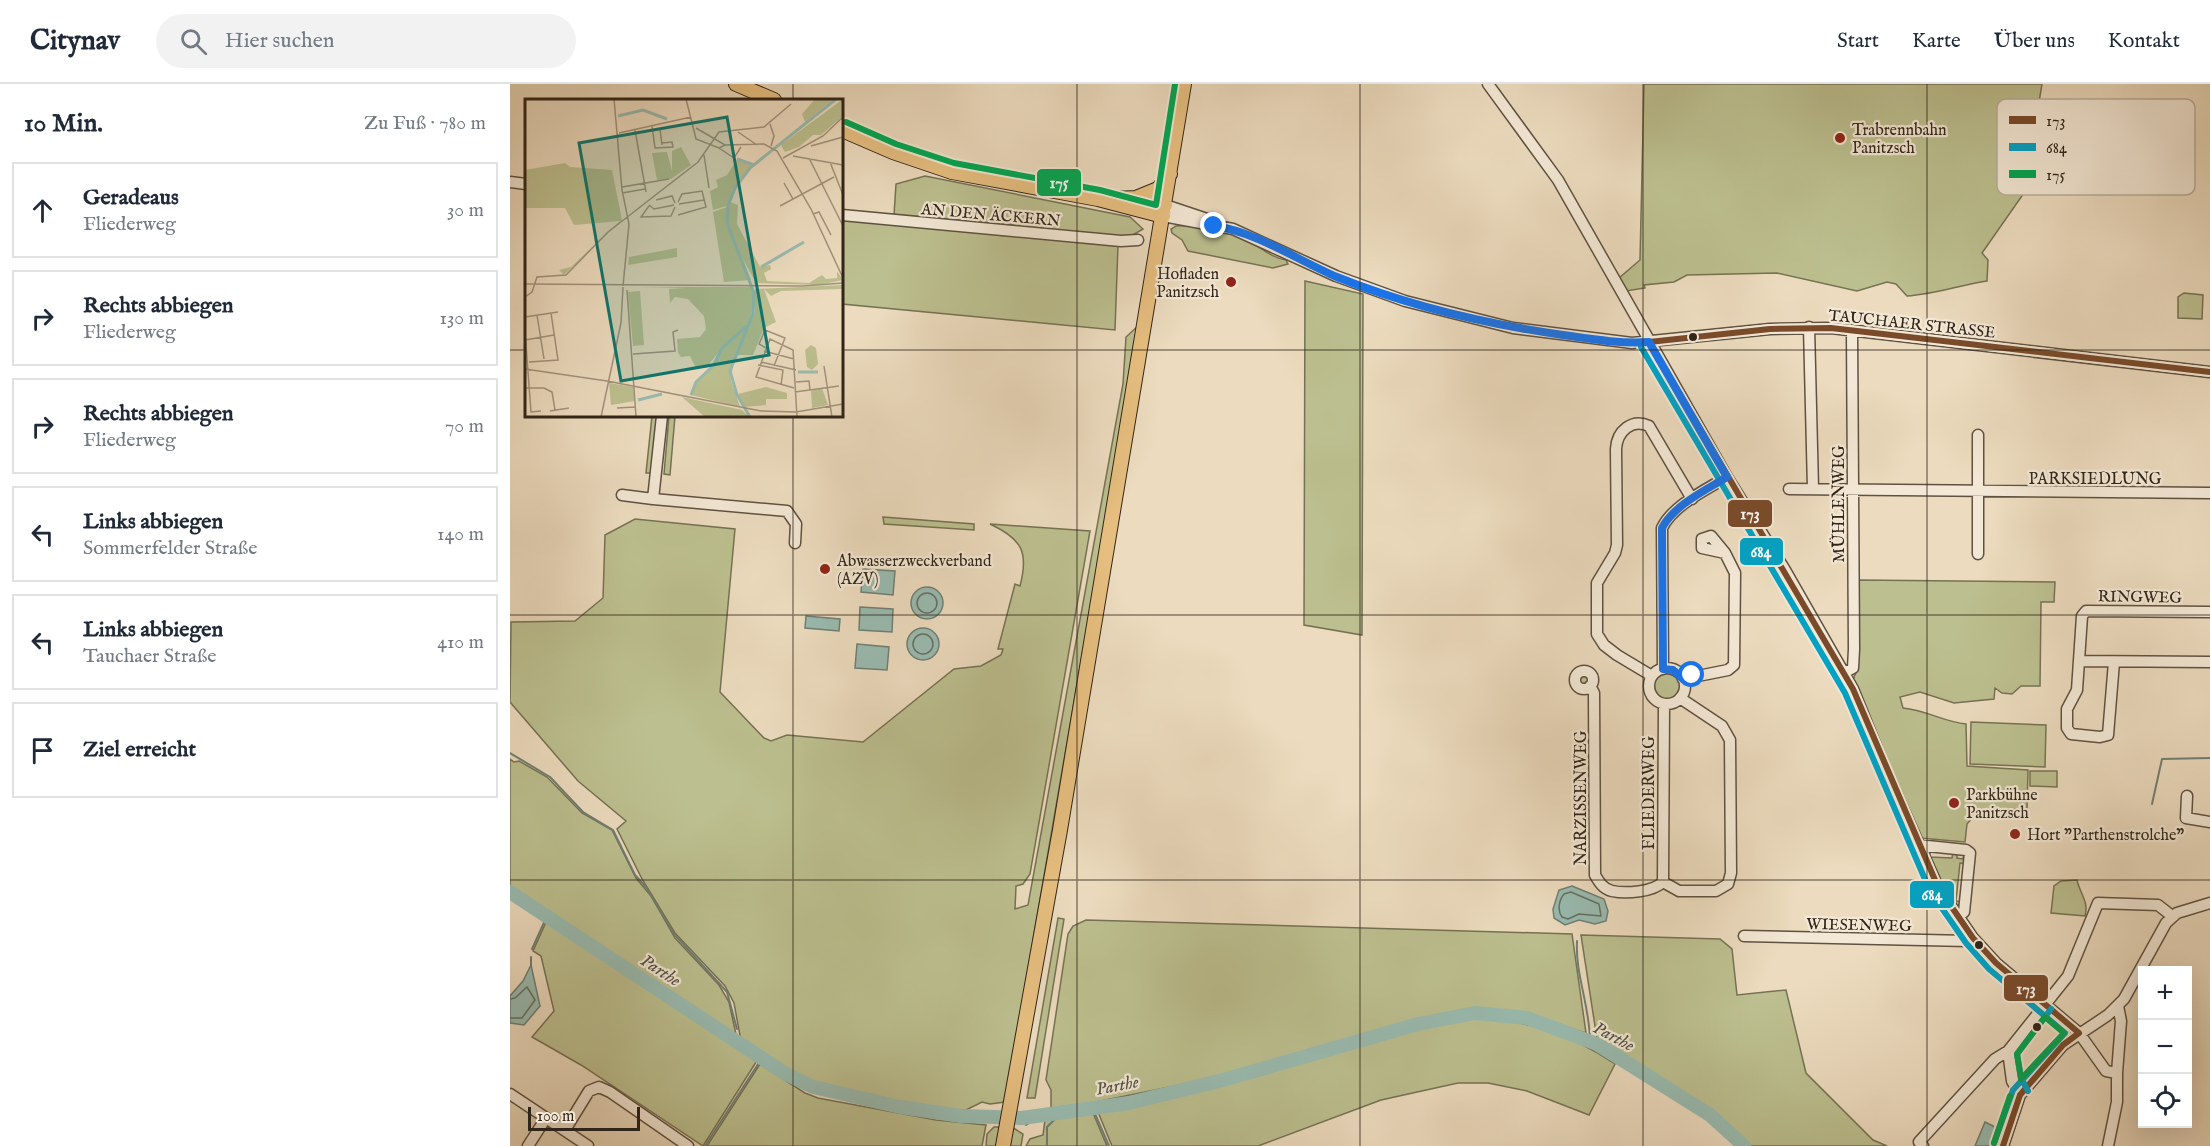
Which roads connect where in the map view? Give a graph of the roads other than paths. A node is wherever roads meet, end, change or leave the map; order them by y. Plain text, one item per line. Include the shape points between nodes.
1 (736, 84) edge
2 (1184, 84) edge
3 (1488, 84) edge
4 (772, 99) edge
5 (843, 130) edge
6 (1170, 174) junction
7 (510, 182) edge
8 (525, 184) edge
9 (1136, 198) junction
10 (1098, 199) junction
11 (1164, 211) junction
12 (843, 215) edge
13 (1138, 240) dead end
14 (1809, 327) junction
15 (1852, 330) junction
16 (1649, 342) junction
17 (2210, 372) edge
18 (662, 417) edge
19 (1978, 435) dead end
20 (1727, 477) junction
21 (1789, 489) dead end
22 (1813, 489) junction
23 (1853, 490) junction
24 (1979, 492) junction
25 (2210, 493) edge
26 (622, 495) dead end
27 (653, 499) junction
28 (1692, 499) junction
29 (795, 543) dead end
30 (1725, 554) dead end
31 (1978, 554) dead end
32 (2210, 612) edge
33 (2080, 661) junction
34 (2114, 662) junction
35 (2210, 662) edge
36 (1663, 669) junction
37 (1844, 673) junction
38 (1652, 676) junction
39 (1683, 679) junction
40 (1590, 686) dead end
41 (1680, 698) junction
42 (1664, 704) junction
43 (2187, 796) dead end
44 (2210, 822) edge
45 (1918, 845) junction
46 (1663, 882) junction
47 (2210, 903) edge
48 (1958, 916) junction
49 (2172, 916) junction
50 (1744, 936) dead end
51 (1973, 938) junction
52 (2044, 1004) junction
53 (2118, 1006) junction
54 (2079, 1033) junction
55 (2008, 1051) junction
56 (2117, 1073) junction
57 (510, 1094) edge
58 (2020, 1095) junction
59 (546, 1119) junction
60 (565, 1130) junction
61 (1004, 1141) edge
62 (528, 1146) edge
63 (588, 1146) edge
64 (688, 1146) edge
65 (1923, 1146) edge
66 (2003, 1146) edge
67 (2108, 1146) edge

1 - 4 main road
2 - 6 main road
3 - 16 street via 1558,180
5 - 10 main road via 952,172
6 - 9 main road via 1158,189
6 - 11 main road
7 - 8 street
9 - 10 main road
9 - 11 main road
10 - 11 main road
11 - 16 street, TAUCHAER STRASSE via 1233,229 1336,276 1405,302 1513,328 1613,342
11 - 61 main road
12 - 13 street, AN DEN ÄCKERN
14 - 15 street, TAUCHAER STRASSE
14 - 16 street, TAUCHAER STRASSE
14 - 22 street
15 - 17 street, TAUCHAER STRASSE
15 - 23 street, MÜHLENWEG
16 - 20 street
18 - 27 street
19 - 24 street
20 - 28 street
20 - 37 street
21 - 22 street, PARKSIEDLUNG
22 - 23 street, PARKSIEDLUNG
23 - 24 street, PARKSIEDLUNG
23 - 37 street, MÜHLENWEG via 1854,649 1853,668
24 - 25 street, PARKSIEDLUNG
24 - 31 street
26 - 27 street
27 - 29 street via 787,511 796,524
28 - 36 street via 1662,528
28 - 38 street via 1649,426 1635,424 1624,429 1616,449 1617,545 1597,583 1597,634 1617,655
30 - 39 street via 1735,573 1734,665 1728,670
32 - 33 street, RINGWEG via 2086,611 2082,616
33 - 34 street
33 - 34 street, RINGWEG via 2077,693 2067,709 2068,730 2076,736 2100,737 2108,735 2110,729
34 - 35 street
36 - 38 street
36 - 39 street via 1673,670
37 - 45 street
38 - 42 street via 1651,694
39 - 41 street
40 - 46 street, NARZISSENWEG via 1594,693 1595,874 1600,885 1612,891 1656,888
41 - 42 street
41 - 46 street via 1722,726 1730,740 1731,873 1725,887 1716,891 1678,891
42 - 46 street, FLIEDERWEG
43 - 44 street via 2186,818
45 - 48 street via 1938,887
45 - 48 street via 1970,853 1964,912
47 - 49 street
48 - 51 street
49 - 52 street via 2158,905 2098,903 2074,966
49 - 53 street
50 - 51 street, WIESENWEG via 1968,941
51 - 52 street via 2004,971
52 - 54 street
52 - 55 street
53 - 54 street
53 - 56 street via 2121,1021
54 - 56 street via 2106,1071
54 - 58 street via 2063,1045
55 - 58 street via 2012,1082
55 - 65 street via 1995,1059 1919,1142
56 - 67 street via 2117,1102
57 - 59 street
58 - 66 street
59 - 60 street
59 - 62 street
60 - 63 street
60 - 64 street via 589,1091 599,1087

